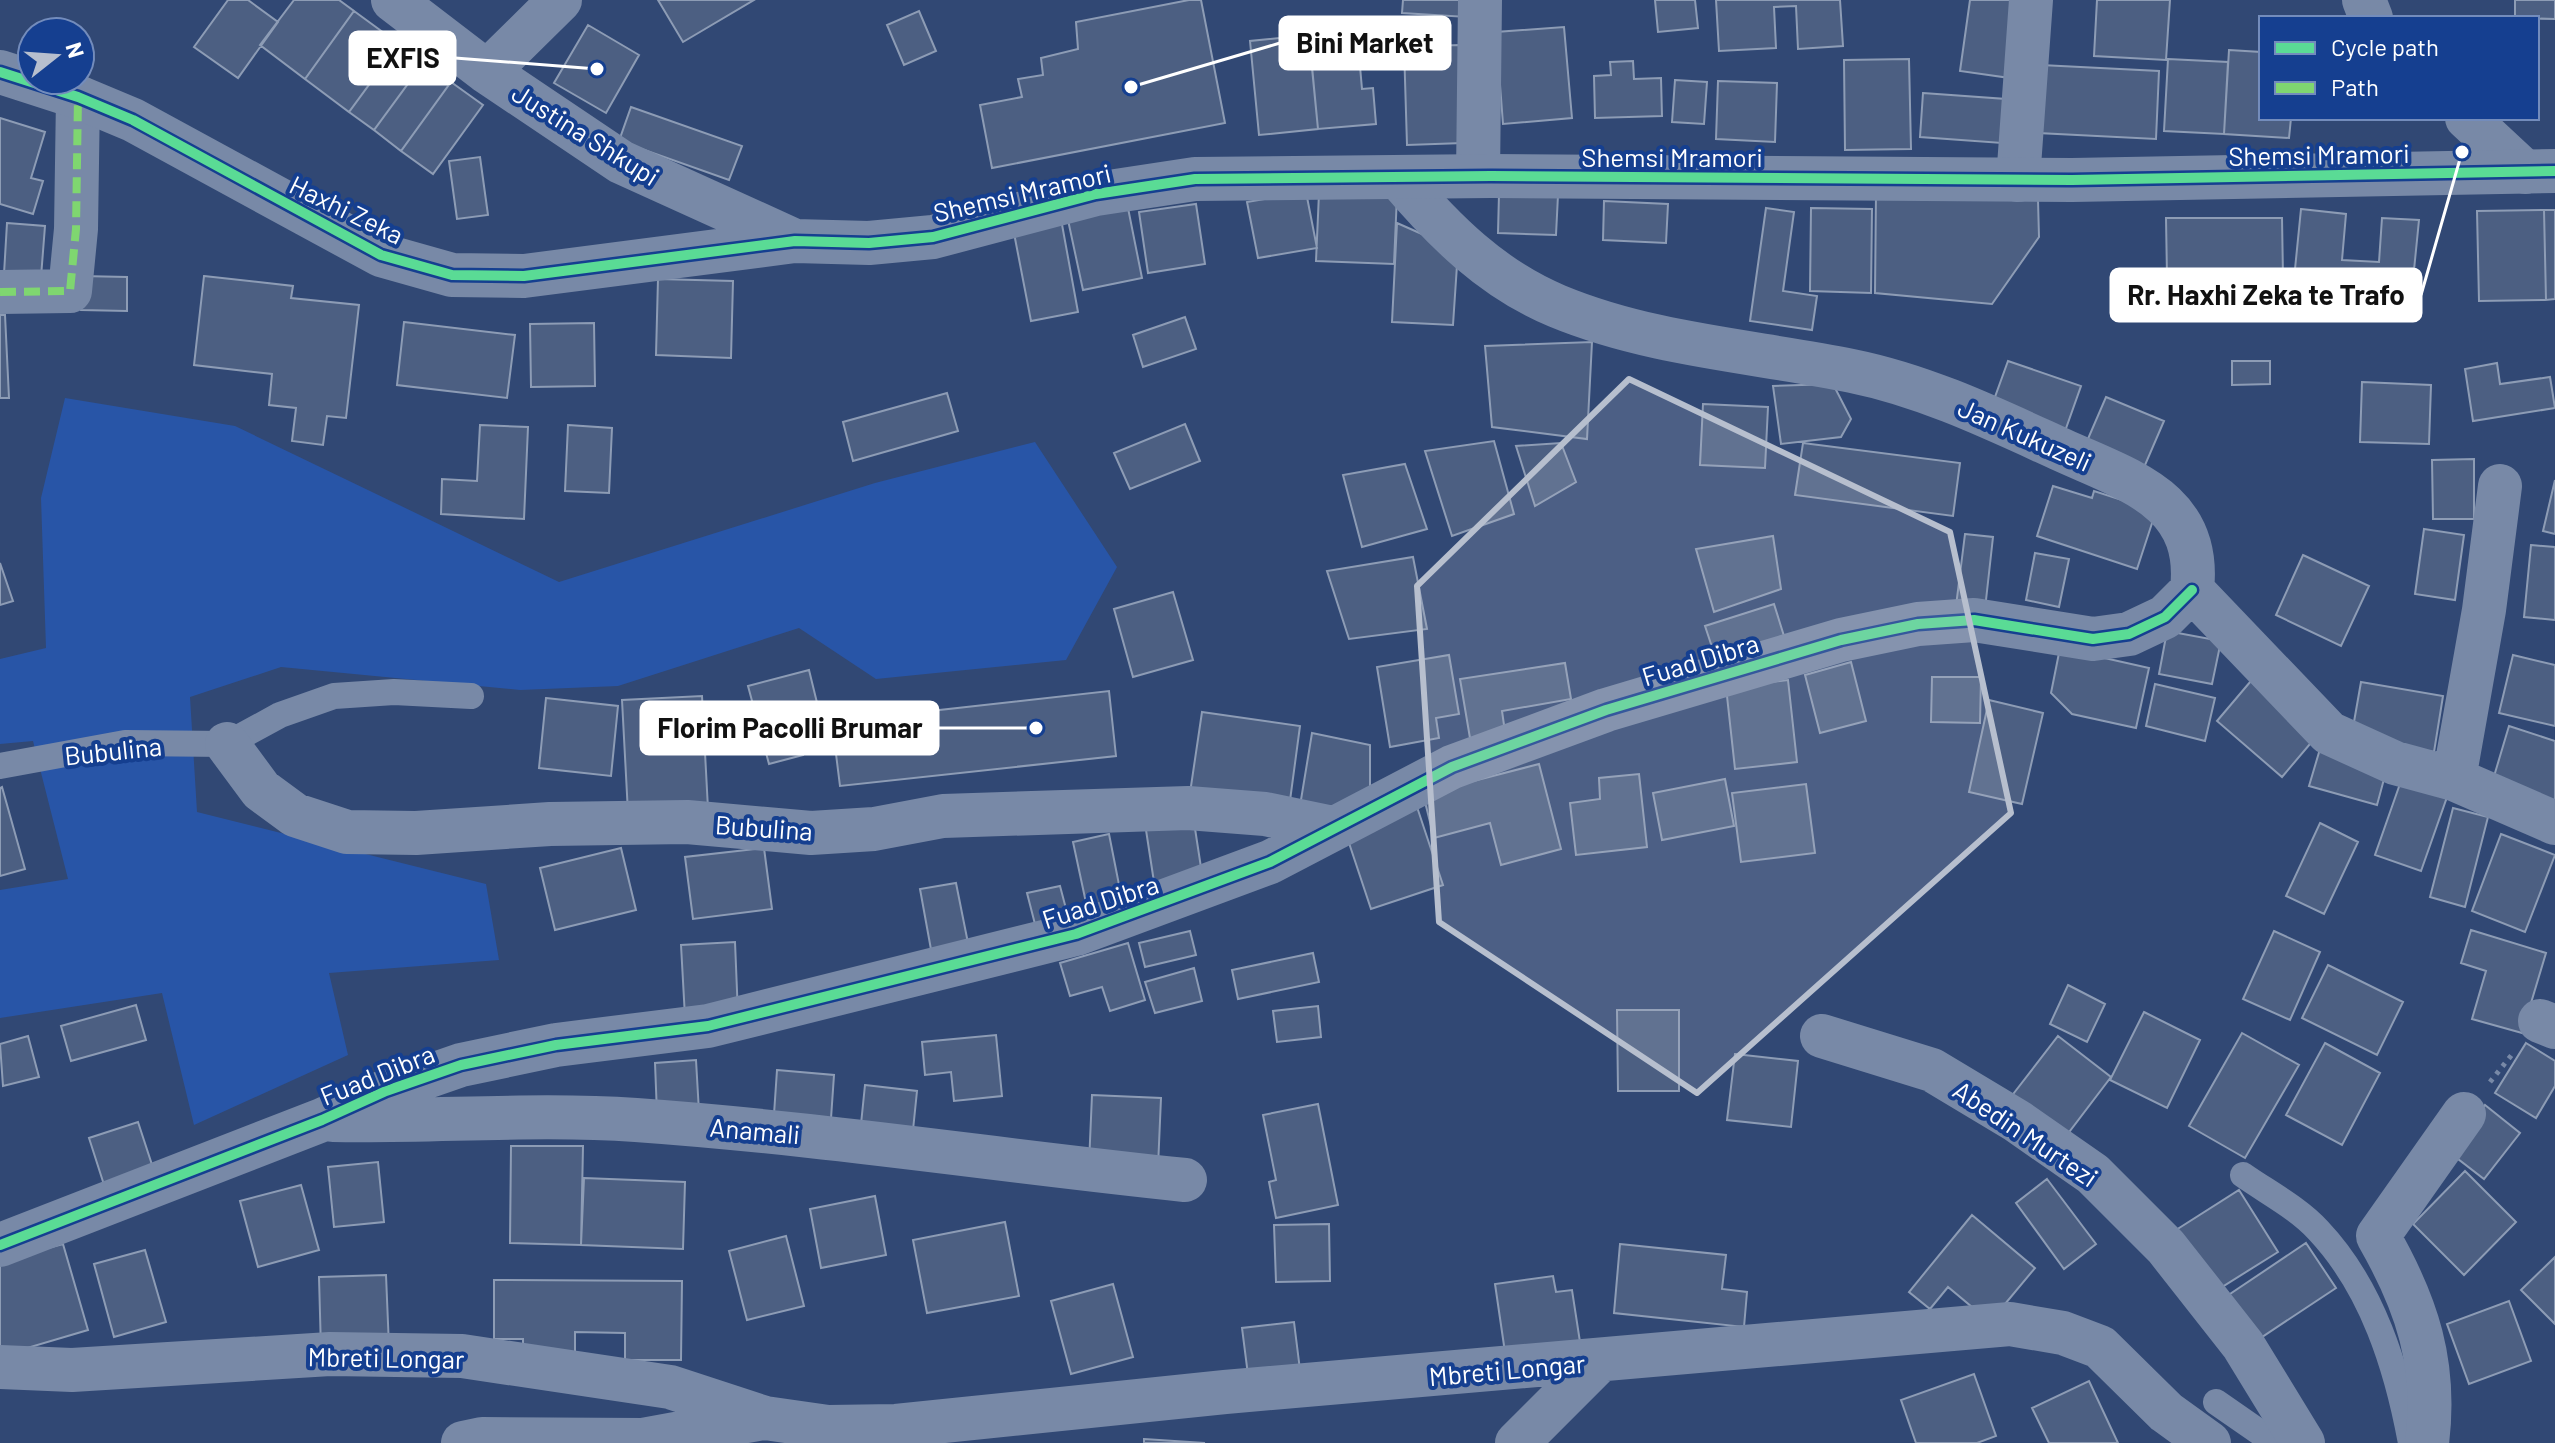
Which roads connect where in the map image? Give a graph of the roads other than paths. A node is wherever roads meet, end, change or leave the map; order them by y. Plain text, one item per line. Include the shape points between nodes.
1 (393, 0) edge
2 (560, 0) edge
3 (1480, 0) edge
4 (2031, 0) edge
5 (2355, 0) edge
6 (2368, 16) edge
7 (0, 72) edge
8 (487, 72) junction
9 (78, 97) junction
10 (2470, 120) edge
11 (2540, 172) edge
12 (1478, 176) junction
13 (1399, 178) junction
14 (2018, 180) junction
15 (795, 241) junction
16 (0, 292) edge
17 (2500, 486) dead end
18 (2192, 590) junction
19 (471, 696) dead end
20 (227, 744) junction
21 (0, 766) edge
22 (2454, 779) junction
23 (2555, 823) edge
24 (1333, 828) junction
25 (1822, 1036) dead end
26 (2464, 1114) dead end
27 (322, 1120) junction
28 (2243, 1175) dead end
29 (1185, 1180) dead end
30 (0, 1245) edge
31 (1600, 1360) junction
32 (0, 1367) edge
33 (765, 1418) junction
34 (2212, 1423) edge
35 (463, 1443) edge
36 (1517, 1443) edge
37 (2275, 1443) edge
38 (2303, 1443) edge
39 (2411, 1443) edge
40 (2427, 1443) edge

1 - 8 street, Justina Shkupi
2 - 8 street
3 - 12 street
4 - 14 street
5 - 6 lane
7 - 9 street, Haxhi Zeka
8 - 15 street, Justina Shkupi via 621,162
9 - 15 street, Haxhi Zeka via 133,120 381,255 452,275 524,276
9 - 16 street via 70,291
10 - 11 street
11 - 14 street, Shemsi Mramori
12 - 13 street, Shemsi Mramori
12 - 14 street, Shemsi Mramori
13 - 15 street, Shemsi Mramori via 1195,179 1096,194 933,237 869,243
13 - 18 street, Jan Kukuzeli via 1443,229 1491,270 1556,306 1645,335 1855,372 1930,393 2136,483 2168,506 2186,532 2195,561
17 - 22 street
18 - 22 street via 2329,733 2395,763
18 - 24 street, Fuad Dibra via 2165,617 2129,634 2093,639 1974,620 1918,624 1841,640 1606,710 1452,767
19 - 20 lane, Bubulina via 334,696 280,715
20 - 21 lane, Bubulina via 125,743
20 - 24 street, Bubulina via 261,790 295,815 347,832 687,822 811,833 874,829 943,816 1188,808 1265,814
22 - 23 street
24 - 27 street, Fuad Dibra via 1270,862 1076,934 708,1026 556,1045 461,1065
25 - 38 street, Abedin Murtezi via 1932,1070 2093,1174 2166,1247 2234,1333
26 - 40 street via 2378,1236 2407,1286 2428,1356
27 - 29 street, Anamali via 632,1120 841,1137
27 - 30 street, Fuad Dibra
28 - 39 lane via 2317,1229 2350,1274 2394,1364
31 - 33 street, Mbreti Longar via 896,1426 828,1427
31 - 34 street, Mbreti Longar via 2010,1324 2063,1333 2100,1347 2166,1412
31 - 36 street
32 - 33 street, Mbreti Longar via 72,1370 330,1354 462,1356 670,1387
33 - 35 street, Mbreti Longar via 643,1440
34 - 37 lane

